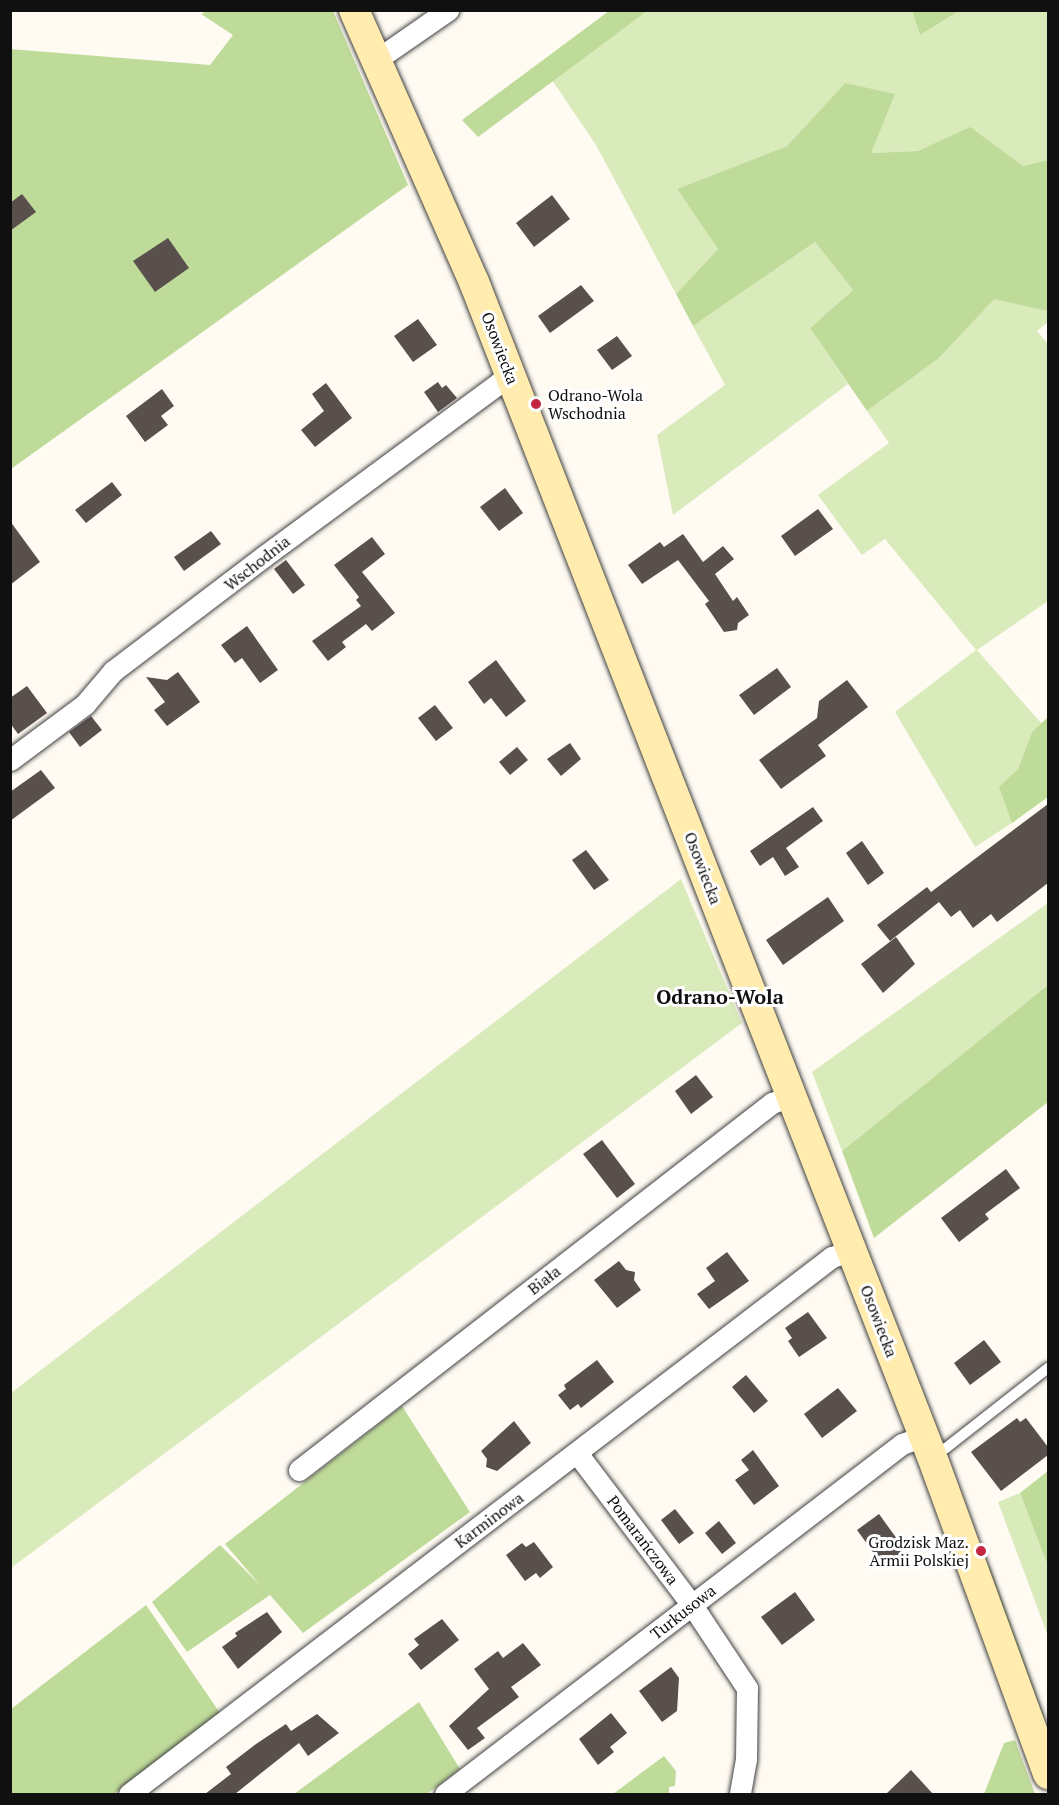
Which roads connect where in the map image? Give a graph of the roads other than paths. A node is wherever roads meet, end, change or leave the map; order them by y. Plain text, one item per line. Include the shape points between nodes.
1 (354, 10) edge
2 (448, 10) edge
3 (376, 60) junction
4 (512, 378) junction
5 (10, 760) edge
6 (791, 1096) junction
7 (851, 1250) junction
8 (1048, 1368) edge
9 (927, 1445) junction
10 (577, 1453) junction
11 (299, 1470) dead end
12 (692, 1605) junction
13 (1048, 1774) edge
14 (129, 1794) edge
15 (445, 1794) edge
16 (740, 1794) edge

1 - 3 street, Osowiecka
2 - 3 street
3 - 4 street, Osowiecka
4 - 5 street, Wschodnia via 500,382 262,557 113,672 85,704
4 - 6 street, Osowiecka
6 - 7 street, Osowiecka
6 - 11 street, Biała via 772,1103
7 - 9 street, Osowiecka
7 - 10 street, Karminowa via 832,1257
8 - 9 lane via 946,1448
9 - 12 street, Turkusowa via 902,1444
9 - 13 street, Osowiecka
10 - 12 street, Pomarańczowa
10 - 14 street, Karminowa
12 - 15 street, Turkusowa
12 - 16 street, Pomarańczowa via 747,1688 746,1759

